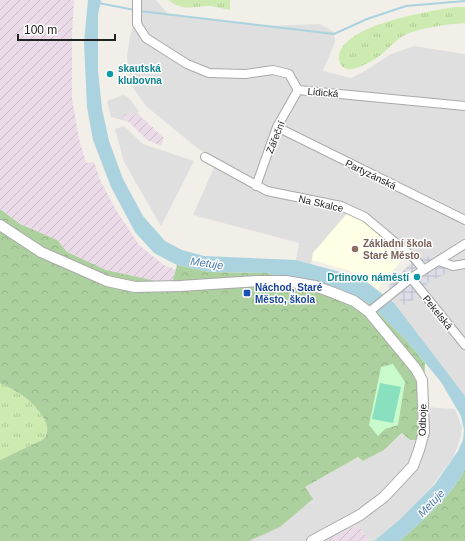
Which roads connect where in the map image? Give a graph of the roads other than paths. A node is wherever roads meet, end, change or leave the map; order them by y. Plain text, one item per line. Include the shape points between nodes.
1 (137, 0) edge
2 (298, 90) junction
3 (465, 106) edge
4 (277, 127) junction
5 (205, 158) dead end
6 (256, 186) junction
7 (465, 220) edge
8 (0, 225) edge
9 (465, 244) edge
10 (439, 261) junction
11 (465, 264) edge
12 (424, 270) junction
13 (411, 278) junction
14 (371, 310) junction
15 (465, 345) edge
16 (312, 541) edge

1 - 2 street, Lidická via 137,24 146,38 187,64 209,73 245,74 273,70 289,74
2 - 3 street, Lidická
2 - 4 street, Zářeční
4 - 6 street, Zářeční
4 - 7 street, Partyzánská
5 - 6 street, Na Skalce
6 - 12 street, Na Skalce via 268,191 341,206 359,214 415,259
8 - 14 street, Odboje via 41,252 107,281 135,287 286,281 334,292
9 - 10 street
10 - 11 street via 453,266
10 - 12 street
12 - 13 street
13 - 14 street
13 - 15 street, Pekelská
14 - 16 street, Odboje via 422,380 424,432 413,466 384,497 360,515

